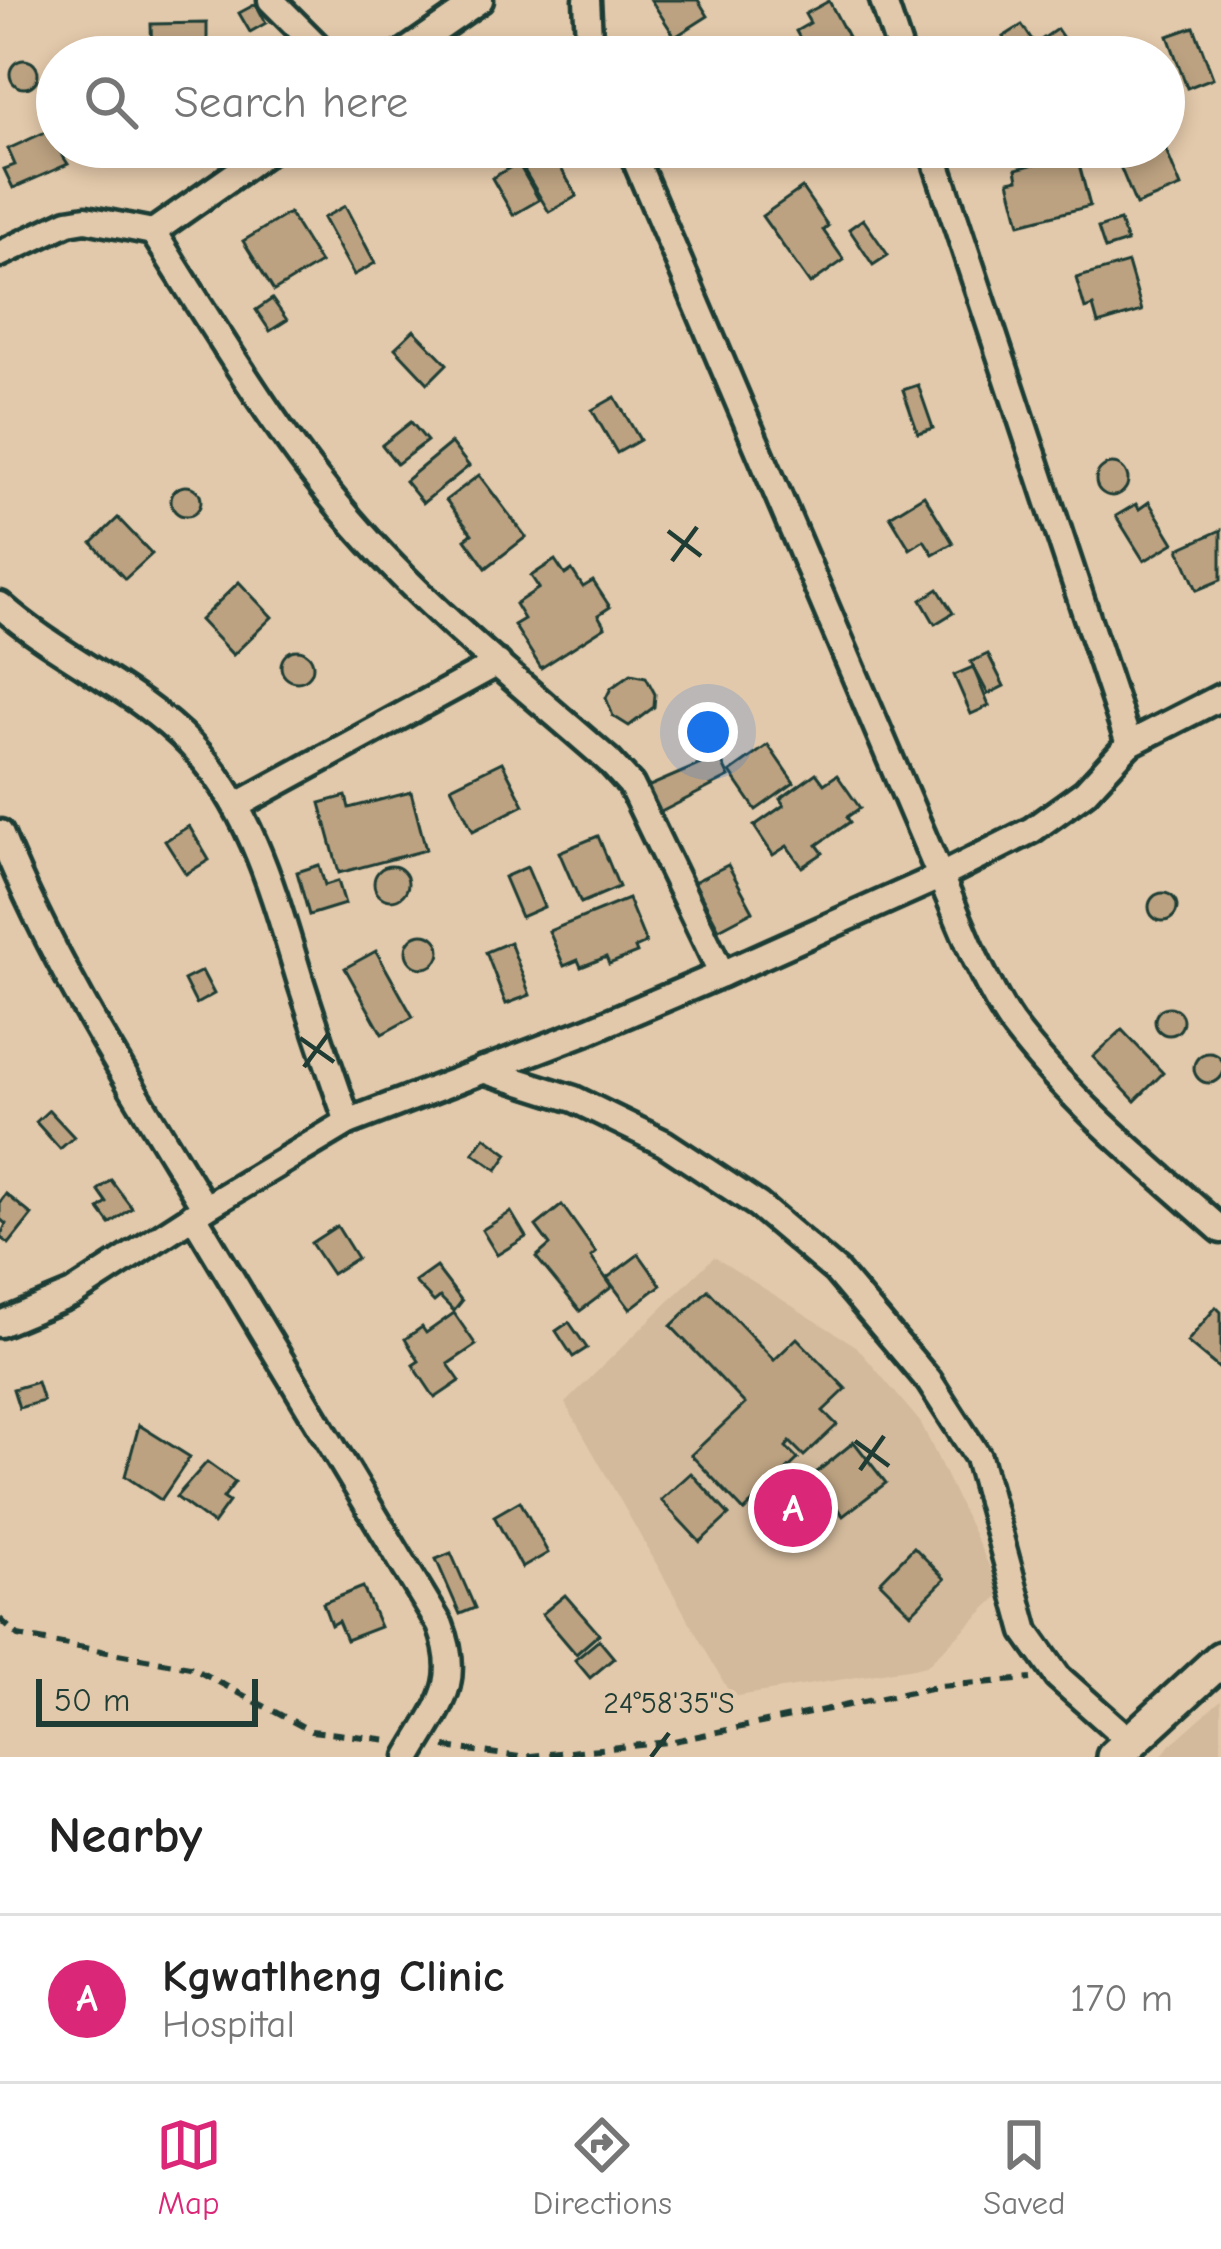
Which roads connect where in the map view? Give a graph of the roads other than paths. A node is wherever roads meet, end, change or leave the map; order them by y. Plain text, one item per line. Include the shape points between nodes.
1 (271, 0) edge
2 (480, 0) edge
3 (587, 0) edge
4 (883, 0) edge
5 (307, 36) edge
6 (428, 36) edge
7 (589, 36) edge
8 (895, 36) edge
9 (244, 168) edge
10 (639, 168) edge
11 (938, 168) edge
12 (153, 232) junction
13 (0, 254) edge
14 (0, 605) edge
15 (498, 663) junction
16 (1221, 697) edge
17 (1130, 743) junction
18 (236, 806) junction
19 (0, 832) edge
20 (939, 877) junction
21 (722, 974) junction
22 (483, 1070) junction
23 (348, 1122) junction
24 (199, 1212) junction
25 (1221, 1230) edge
26 (0, 1324) edge
27 (1221, 1659) edge
28 (1123, 1749) edge
29 (412, 1750) edge

1 - 5 street
2 - 6 street
3 - 7 street
4 - 8 street
9 - 12 street
10 - 20 street
11 - 17 street
12 - 13 street via 68,221
12 - 15 street via 357,529
14 - 18 street via 158,716 192,746
15 - 18 street
15 - 21 street via 631,785
16 - 17 street
17 - 20 street via 1050,818
18 - 23 street
19 - 24 street via 48,938
20 - 21 street
20 - 25 street via 1007,1018 1107,1126
21 - 22 street
22 - 23 street
22 - 28 street via 574,1100 664,1143 758,1204 836,1270 966,1435 986,1480 1026,1632
23 - 24 street
24 - 26 street via 72,1294
24 - 29 street via 451,1652 445,1694
27 - 28 street

